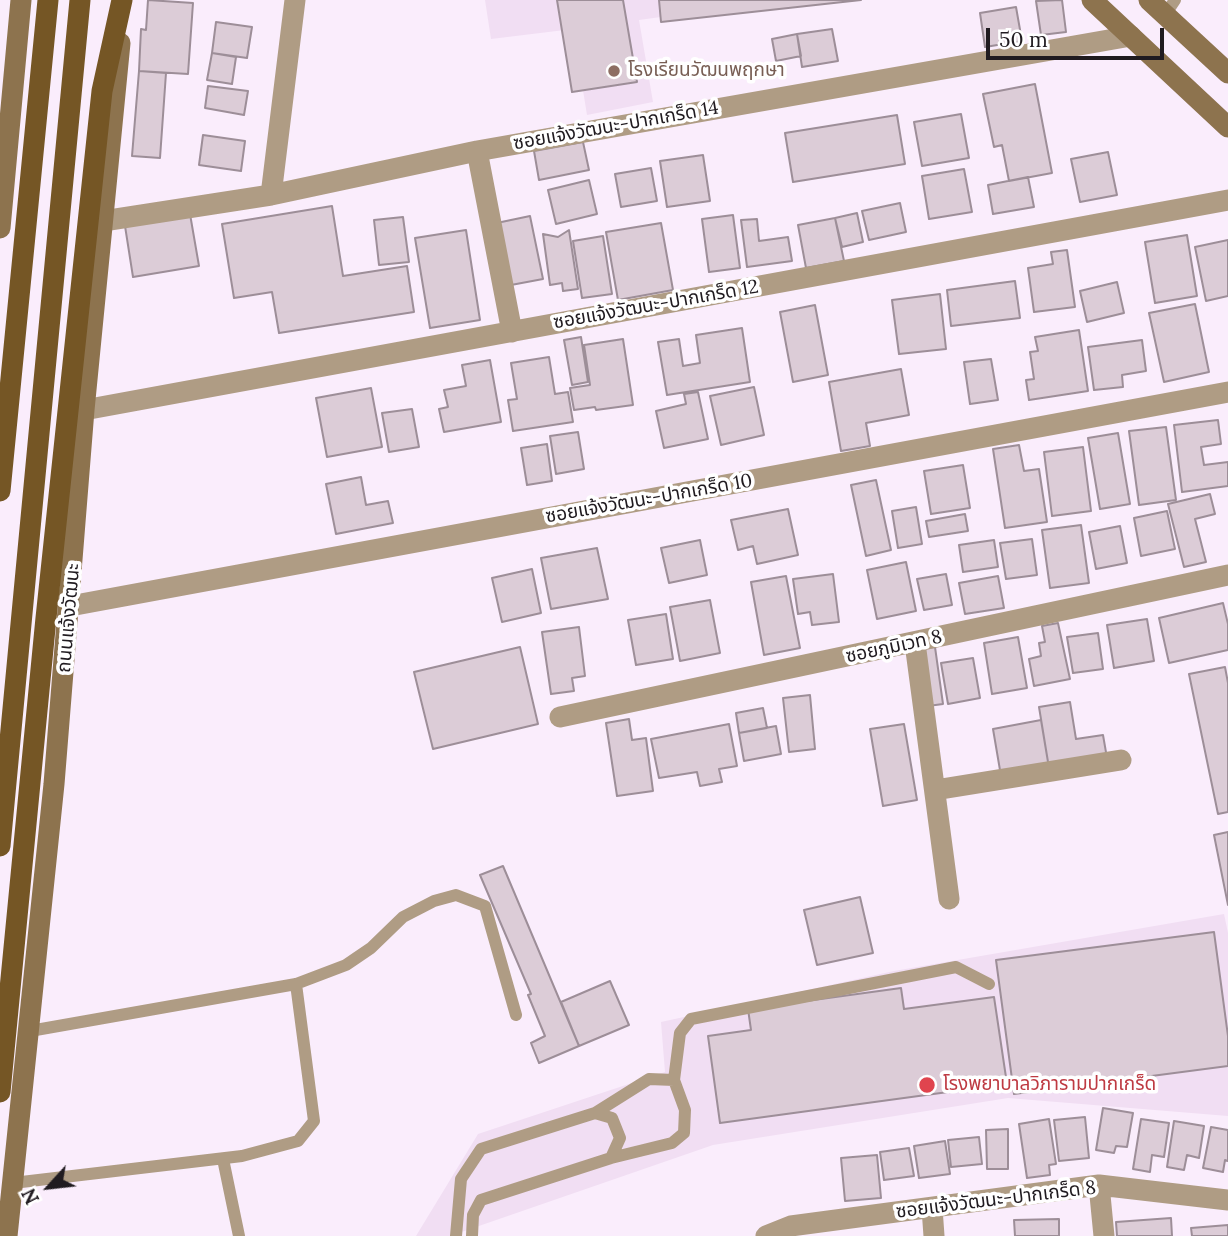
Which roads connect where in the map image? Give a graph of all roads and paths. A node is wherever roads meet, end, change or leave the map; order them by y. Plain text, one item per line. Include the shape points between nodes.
1 (48, 0) edge
2 (79, 0) edge
3 (123, 0) edge
4 (295, 0) edge
5 (1092, 0) edge
6 (17, 1) edge
7 (1163, 5) edge
8 (1131, 36) junction
9 (1228, 74) edge
10 (1228, 127) edge
11 (477, 150) junction
12 (271, 195) junction
13 (1228, 200) edge
14 (103, 221) junction
15 (0, 228) edge
16 (512, 332) junction
17 (1228, 392) edge
18 (84, 410) junction
19 (0, 491) edge
20 (1228, 575) edge
21 (70, 606) junction
22 (915, 643) junction
23 (560, 717) dead end
24 (1121, 760) dead end
25 (935, 790) junction
26 (0, 846) edge
27 (949, 899) dead end
28 (296, 984) junction
29 (989, 984) dead end
30 (516, 1015) dead end
31 (30, 1031) junction
32 (674, 1080) junction
33 (0, 1092) edge
34 (595, 1114) junction
35 (611, 1158) junction
36 (223, 1159) junction
37 (13, 1183) junction
38 (1099, 1185) junction
39 (1228, 1200) edge
40 (932, 1209) junction
41 (792, 1231) edge
42 (7, 1236) edge
43 (239, 1236) edge
44 (456, 1236) edge
45 (472, 1236) edge
46 (766, 1236) edge
47 (934, 1236) edge
48 (1104, 1236) edge

1 - 19 main road
2 - 26 main road
3 - 14 main road, ถนนแจ้งวัฒนะ
3 - 33 main road via 102,91
4 - 12 street
5 - 8 main road
6 - 15 main road
7 - 9 main road
8 - 10 main road
8 - 11 street, ซอยแจ้งวัฒนะ-ปากเกร็ด 14
11 - 12 street, ซอยแจ้งวัฒนะ-ปากเกร็ด 14
11 - 16 street
12 - 14 street, ซอยแจ้งวัฒนะ-ปากเกร็ด 14
13 - 16 street, ซอยแจ้งวัฒนะ-ปากเกร็ด 12
14 - 18 main road, ถนนแจ้งวัฒนะ
16 - 18 street, ซอยแจ้งวัฒนะ-ปากเกร็ด 12
17 - 21 street, ซอยแจ้งวัฒนะ-ปากเกร็ด 10
18 - 21 main road, ถนนแจ้งวัฒนะ
20 - 22 street, ซอยภูมิเวท 8
21 - 31 main road, ถนนแจ้งวัฒนะ
22 - 23 street, ซอยภูมิเวท 8
22 - 25 street
24 - 25 street
25 - 27 street
28 - 30 lane via 346,965 402,917 456,895 485,906
28 - 31 lane
28 - 36 lane via 314,1121 298,1141
29 - 32 lane via 956,967 691,1019 680,1033
31 - 37 main road, ถนนแจ้งวัฒนะ
32 - 34 lane via 649,1079
32 - 35 lane via 685,1110 684,1133 672,1143
34 - 35 lane via 612,1118 620,1138
34 - 44 lane via 481,1149 461,1179
35 - 45 lane via 481,1200 473,1215
36 - 37 lane
36 - 43 lane
37 - 42 main road, ถนนแจ้งวัฒนะ
38 - 39 street, ซอยแจ้งวัฒนะ-ปากเกร็ด 8
38 - 40 street, ซอยแจ้งวัฒนะ-ปากเกร็ด 8
38 - 48 street
40 - 41 street, ซอยแจ้งวัฒนะ-ปากเกร็ด 8
40 - 47 street
41 - 46 street, ซอยแจ้งวัฒนะ-ปากเกร็ด 8

